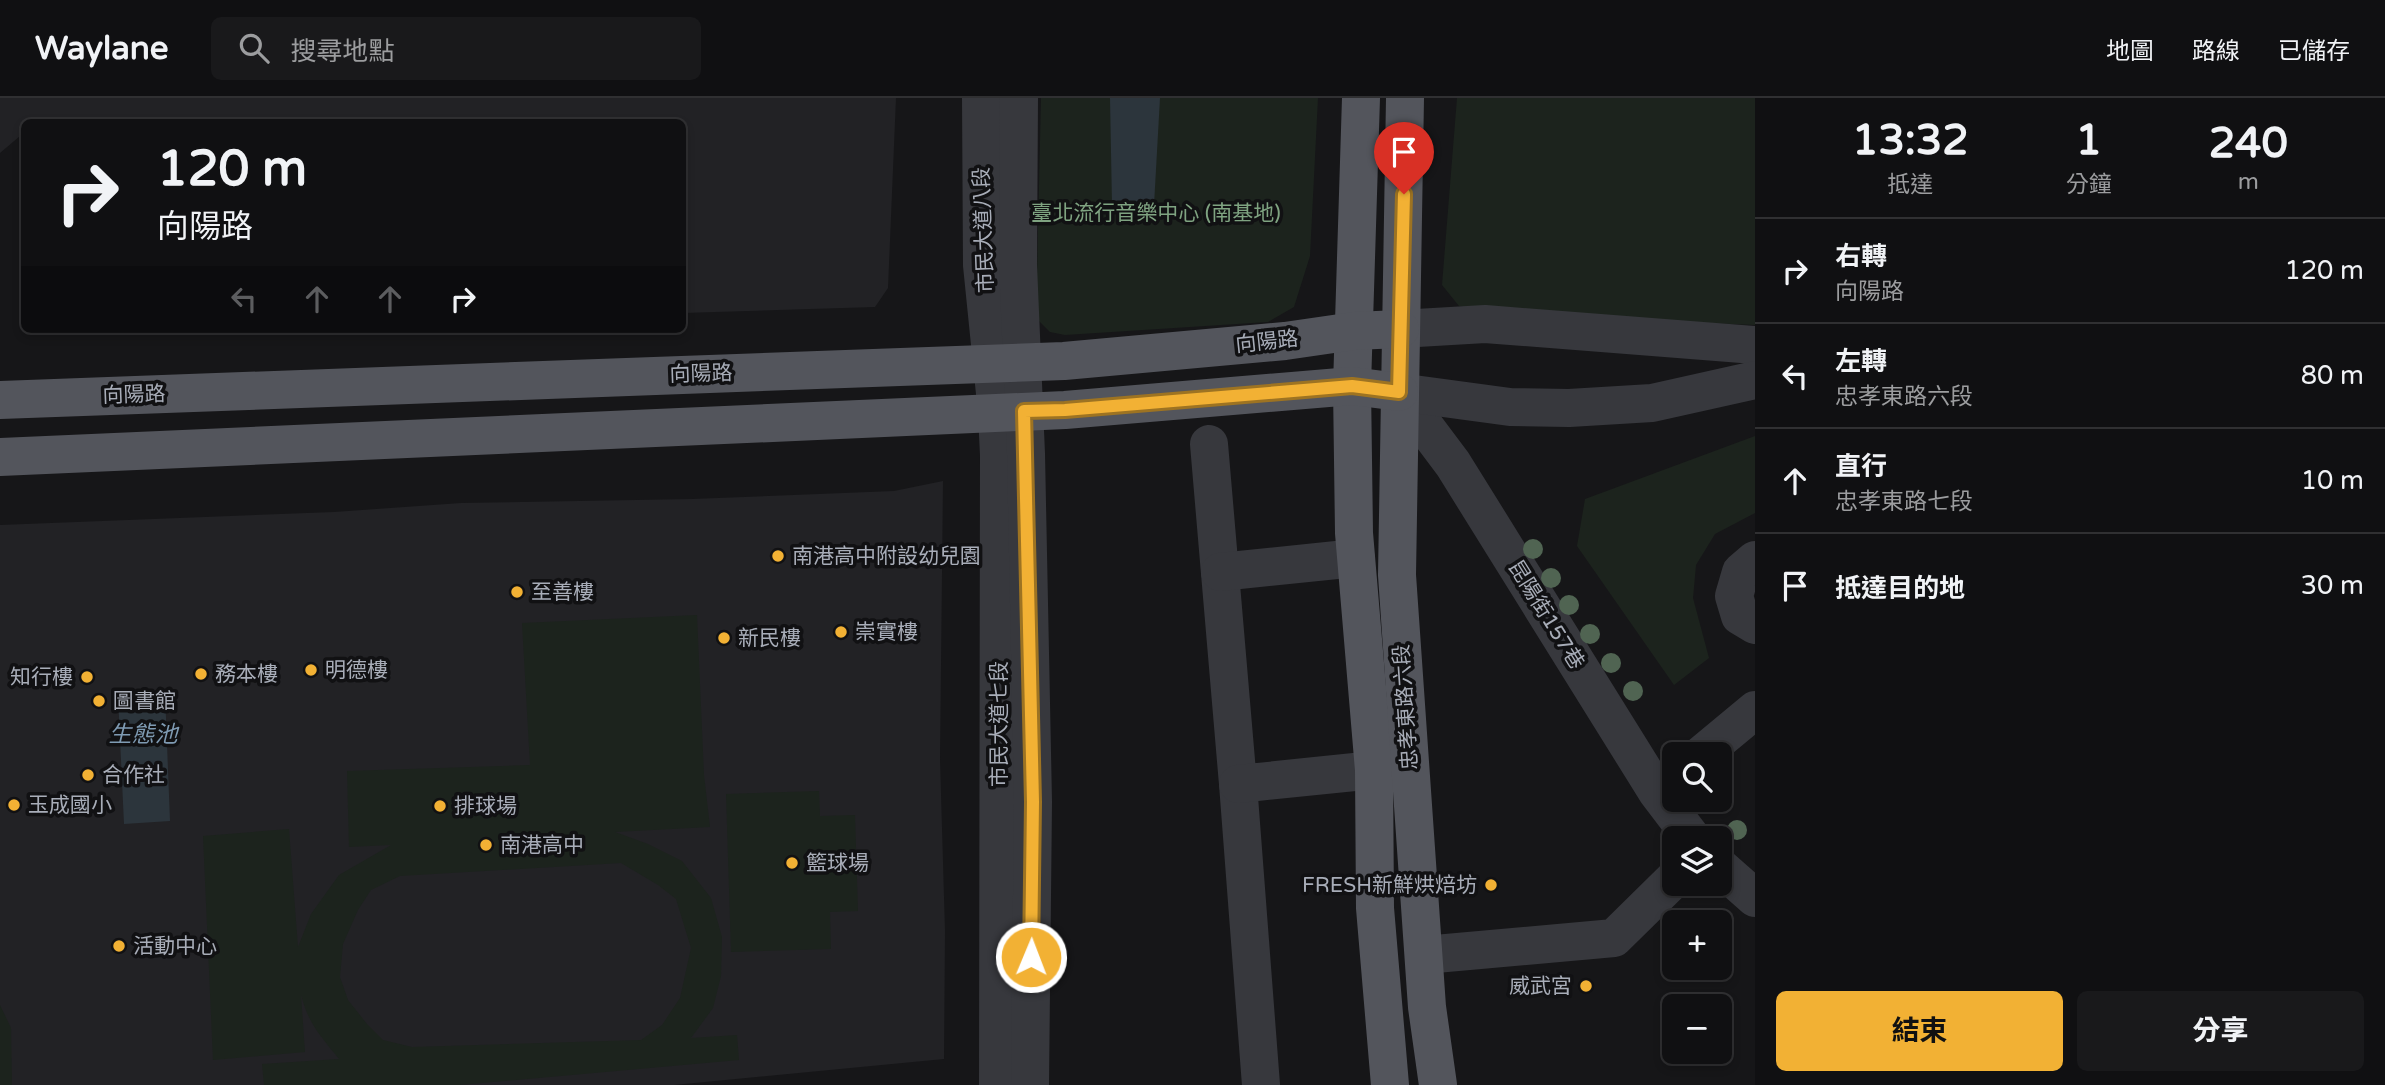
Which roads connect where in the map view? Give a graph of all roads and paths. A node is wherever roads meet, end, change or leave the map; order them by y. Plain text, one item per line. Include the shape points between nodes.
1 (981, 98) edge
2 (1019, 98) edge
3 (1361, 98) edge
4 (1405, 98) edge
5 (1400, 329) junction
6 (1354, 331) junction
7 (1755, 345) edge
8 (1007, 362) junction
9 (1755, 380) edge
10 (1352, 386) junction
11 (1399, 392) junction
12 (0, 400) edge
13 (1011, 412) junction
14 (1209, 444) dead end
15 (0, 457) edge
16 (1356, 558) junction
17 (1755, 560) edge
18 (1220, 572) junction
19 (1755, 625) edge
20 (1755, 710) edge
21 (1716, 742) edge
22 (1374, 770) junction
23 (1662, 779) edge
24 (1238, 784) junction
25 (1732, 878) edge
26 (1662, 890) edge
27 (1755, 898) edge
28 (1424, 955) junction
29 (998, 1085) edge
30 (1030, 1085) edge
31 (1261, 1085) edge
32 (1390, 1085) edge
33 (1438, 1085) edge

1 - 8 street, 市民大道八段 via 982,265
2 - 8 street, 市民大道八段 via 1018,265
3 - 6 main road, 忠孝東路六段
4 - 5 main road, 忠孝東路六段
5 - 6 main road, 向陽路
5 - 7 street via 1485,324
5 - 11 main road, 忠孝東路六段
6 - 8 main road, 向陽路 via 1285,341
6 - 10 main road, 忠孝東路六段
8 - 12 main road, 向陽路
8 - 13 street, 市民大道七段
9 - 11 street via 1653,403 1569,408 1510,407
10 - 11 main road
10 - 13 main road
10 - 16 main road, 忠孝東路六段
11 - 23 street, 昆陽街157巷 via 1453,464
11 - 28 main road, 忠孝東路六段 via 1397,575
13 - 15 main road
13 - 29 street, 市民大道七段
13 - 30 street, 市民大道七段 via 1033,802
14 - 18 street
16 - 18 street
16 - 22 main road, 忠孝東路六段
17 - 19 street via 1741,572 1734,596 1740,616
18 - 24 street
20 - 21 street
22 - 24 street
22 - 32 main road, 忠孝東路六段 via 1374,908
24 - 31 street
25 - 27 street
26 - 28 street via 1614,938
28 - 33 main road, 忠孝東路六段

